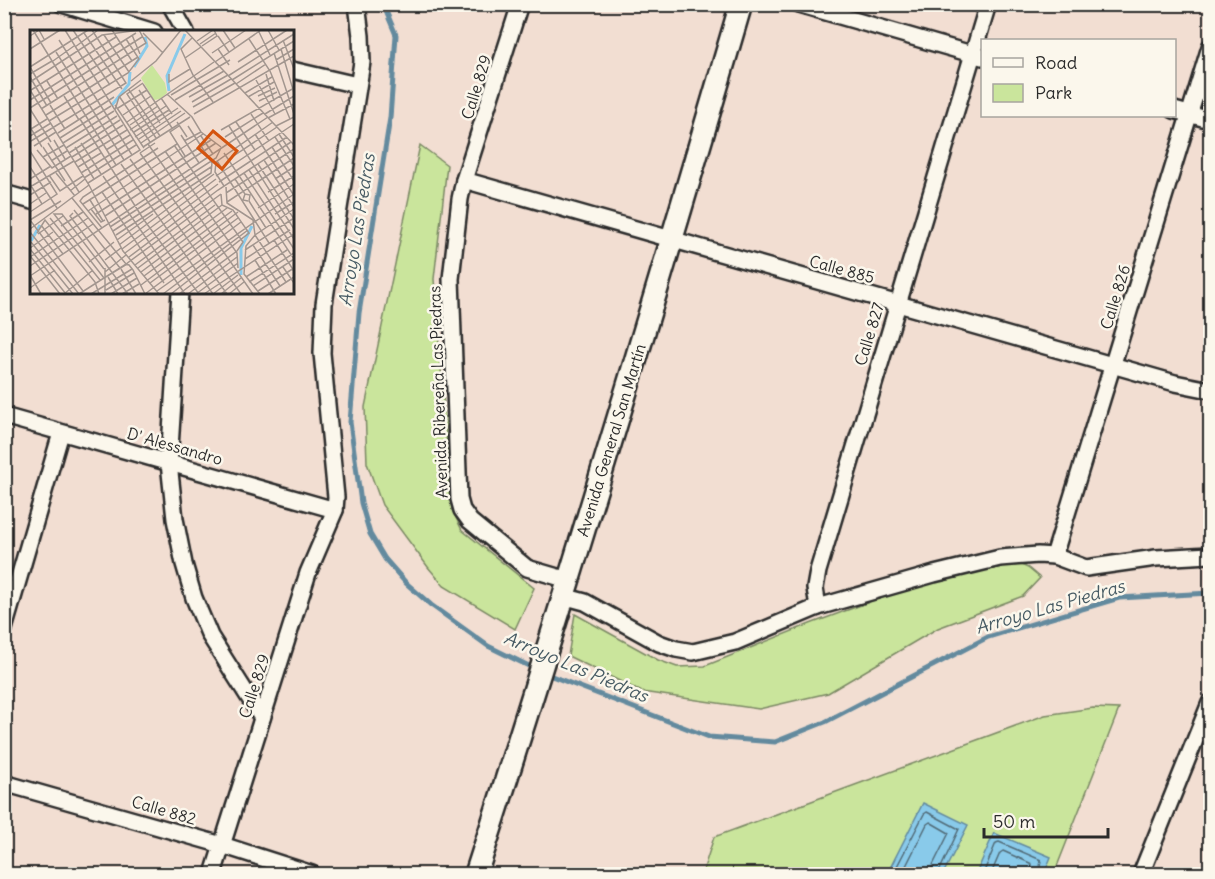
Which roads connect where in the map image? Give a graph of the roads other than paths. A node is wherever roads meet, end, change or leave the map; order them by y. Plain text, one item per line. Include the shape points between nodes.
1 (62, 4) edge
2 (170, 4) edge
3 (357, 4) edge
4 (520, 4) edge
5 (741, 4) edge
6 (798, 4) edge
7 (988, 4) edge
8 (147, 30) edge
9 (185, 30) edge
10 (981, 39) edge
11 (981, 40) edge
12 (1210, 47) edge
13 (978, 56) edge
14 (294, 70) edge
15 (357, 85) junction
16 (1182, 112) edge
17 (1210, 120) edge
18 (464, 180) junction
19 (4, 193) edge
20 (30, 200) edge
21 (672, 241) junction
22 (180, 294) edge
23 (897, 303) junction
24 (1113, 365) junction
25 (1210, 390) edge
26 (4, 416) edge
27 (61, 433) junction
28 (168, 463) junction
29 (335, 510) junction
30 (1210, 555) edge
31 (1054, 556) junction
32 (566, 588) junction
33 (818, 607) junction
34 (4, 629) edge
35 (1210, 704) edge
36 (262, 718) junction
37 (4, 783) edge
38 (222, 846) junction
39 (213, 874) edge
40 (312, 874) edge
41 (476, 874) edge
42 (1141, 874) edge

1 - 8 street
2 - 9 street
3 - 15 street via 362,62
4 - 18 street, Calle 829
5 - 21 main road, Avenida General San Martín
6 - 13 street
7 - 10 street, Calle 827
11 - 13 street, Calle 827
12 - 16 street, Calle 826
13 - 23 street, Calle 827
14 - 15 street
15 - 29 street via 324,304 322,353
16 - 17 street
16 - 24 street, Calle 826
18 - 21 street, Calle 885
18 - 32 street, Avenida Ribereña Las Piedras via 451,279 459,499 462,510 481,531 527,568
19 - 20 street
21 - 23 street, Calle 885
21 - 32 main road, Avenida General San Martín
22 - 28 street
23 - 24 street, Calle 885
23 - 33 street, Calle 827 via 818,571 814,588
24 - 25 street, Calle 885
24 - 31 street, Calle 826
26 - 27 street, D' Alessandro
27 - 28 street, D' Alessandro
27 - 34 street
28 - 29 street, D' Alessandro
28 - 36 street via 175,519 194,598 214,645
29 - 36 street, Calle 829 via 308,573
30 - 31 street, Avenida Ribereña Las Piedras via 1086,568
31 - 33 street, Avenida Ribereña Las Piedras via 1000,558
32 - 33 street, Avenida Ribereña Las Piedras via 660,643 693,652 735,642
32 - 41 main road, Avenida General San Martín
35 - 42 street
36 - 38 street, Calle 829
37 - 38 street, Calle 882
38 - 39 street, Calle 829
38 - 40 street, Calle 882

